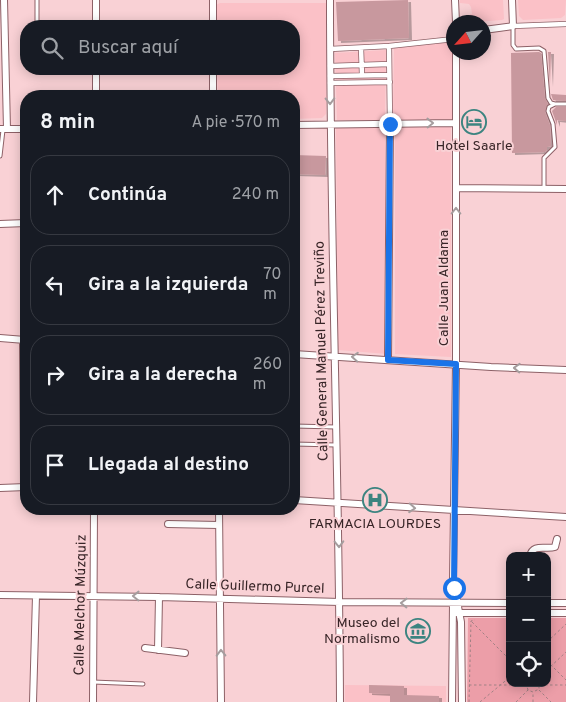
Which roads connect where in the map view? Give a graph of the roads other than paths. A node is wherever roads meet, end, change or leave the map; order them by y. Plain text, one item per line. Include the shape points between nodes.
1 (4, 0) edge
2 (37, 0) edge
3 (96, 0) edge
4 (212, 0) edge
5 (330, 0) edge
6 (455, 0) edge
7 (512, 0) edge
8 (456, 15) edge
9 (37, 20) edge
10 (96, 20) edge
11 (213, 20) edge
12 (566, 24) edge
13 (513, 26) junction
14 (491, 29) edge
15 (446, 40) edge
16 (390, 46) junction
17 (361, 48) junction
18 (330, 49) junction
19 (456, 60) edge
20 (362, 64) junction
21 (389, 64) junction
22 (330, 66) junction
23 (96, 75) edge
24 (213, 75) edge
25 (362, 75) junction
26 (389, 75) junction
27 (330, 79) junction
28 (390, 82) junction
29 (96, 90) edge
30 (213, 90) edge
31 (555, 104) junction
32 (566, 104) edge
33 (456, 123) junction
34 (390, 124) junction
35 (300, 125) edge
36 (331, 125) junction
37 (3, 129) edge
38 (20, 129) edge
39 (0, 156) edge
40 (456, 188) junction
41 (544, 189) junction
42 (566, 189) edge
43 (20, 223) edge
44 (0, 224) edge
45 (0, 338) edge
46 (20, 340) edge
47 (300, 354) edge
48 (334, 356) junction
49 (388, 360) junction
50 (456, 364) junction
51 (566, 370) edge
52 (300, 426) edge
53 (336, 428) junction
54 (300, 444) edge
55 (337, 445) junction
56 (20, 487) edge
57 (0, 488) edge
58 (300, 500) edge
59 (338, 503) junction
60 (455, 511) junction
61 (94, 515) edge
62 (219, 515) edge
63 (566, 517) edge
64 (168, 524) dead end
65 (219, 525) junction
66 (557, 538) dead end
67 (530, 552) edge
68 (0, 595) edge
69 (36, 596) junction
70 (93, 596) junction
71 (159, 597) junction
72 (220, 599) junction
73 (340, 602) junction
74 (506, 603) edge
75 (551, 603) edge
76 (566, 603) edge
77 (455, 604) junction
78 (456, 613) junction
79 (506, 613) edge
80 (551, 613) edge
81 (566, 613) edge
82 (145, 648) dead end
83 (158, 650) junction
84 (185, 653) dead end
85 (93, 682) junction
86 (143, 684) dead end
87 (34, 702) edge
88 (93, 702) edge
89 (222, 702) edge
90 (340, 702) edge
91 (452, 702) edge
92 (462, 702) edge

1 - 37 street
2 - 9 lane
3 - 10 street
4 - 11 street
5 - 18 street, Calle General Manuel Pérez Treviño
6 - 8 street
7 - 13 street
12 - 13 street
13 - 14 street
13 - 31 lane via 514,47 544,51 548,98
15 - 16 street
16 - 17 street
16 - 21 street
17 - 18 street
17 - 20 street
18 - 22 street, Calle General Manuel Pérez Treviño
19 - 33 street, Calle Juan Aldama
20 - 21 street
20 - 22 street
20 - 25 street
21 - 26 street
22 - 27 street, Calle General Manuel Pérez Treviño
23 - 29 street
24 - 30 street
25 - 26 street
25 - 27 street
26 - 28 street
27 - 28 street
27 -> 36 street, Calle General Manuel Pérez Treviño
28 - 34 street
31 - 32 lane
31 - 41 lane via 548,111 554,124 555,147 544,158
34 -> 33 street
33 - 40 street, Calle Juan Aldama
34 - 36 street
34 - 49 street
35 - 36 street
36 - 48 street, Calle General Manuel Pérez Treviño
37 - 38 street
37 - 39 lane
40 - 41 street
50 -> 40 street, Calle Juan Aldama
41 - 42 street
43 - 44 street
45 - 46 street
47 - 48 street
49 -> 48 street
48 - 53 street, Calle General Manuel Pérez Treviño
49 - 50 street
51 -> 50 street
50 - 60 street, Calle Juan Aldama
52 - 53 lane
53 - 55 street, Calle General Manuel Pérez Treviño
54 - 55 lane
55 - 59 street, Calle General Manuel Pérez Treviño
56 - 57 street
58 - 59 street
59 -> 60 street
59 -> 73 street, Calle General Manuel Pérez Treviño
60 - 63 street
60 - 77 street, Calle Juan Aldama
61 - 70 street, Calle Melchor Múzquiz
62 - 65 street
64 - 65 street
65 - 72 street
66 - 67 street via 555,547 535,548
68 - 69 street, Calle Guillermo Purcel
69 - 70 street, Calle Guillermo Purcel
69 - 87 street
71 -> 70 street, Calle Guillermo Purcel
70 - 85 street, Calle Melchor Múzquiz
71 - 72 street, Calle Guillermo Purcel
71 - 83 street
72 - 73 street, Calle Guillermo Purcel
89 -> 72 street
77 -> 73 street, Calle Guillermo Purcel
73 - 90 street, Calle General Manuel Pérez Treviño
74 - 77 street, Calle Guillermo Purcel
75 - 76 street
77 - 78 street, Calle Juan Aldama
78 - 79 street
78 - 91 street, Calle Juan Aldama
78 - 92 street, Calle Juan Aldama via 461,622
80 - 81 street
82 - 83 street
83 - 84 street
85 - 86 lane
85 - 88 street, Calle Melchor Múzquiz

